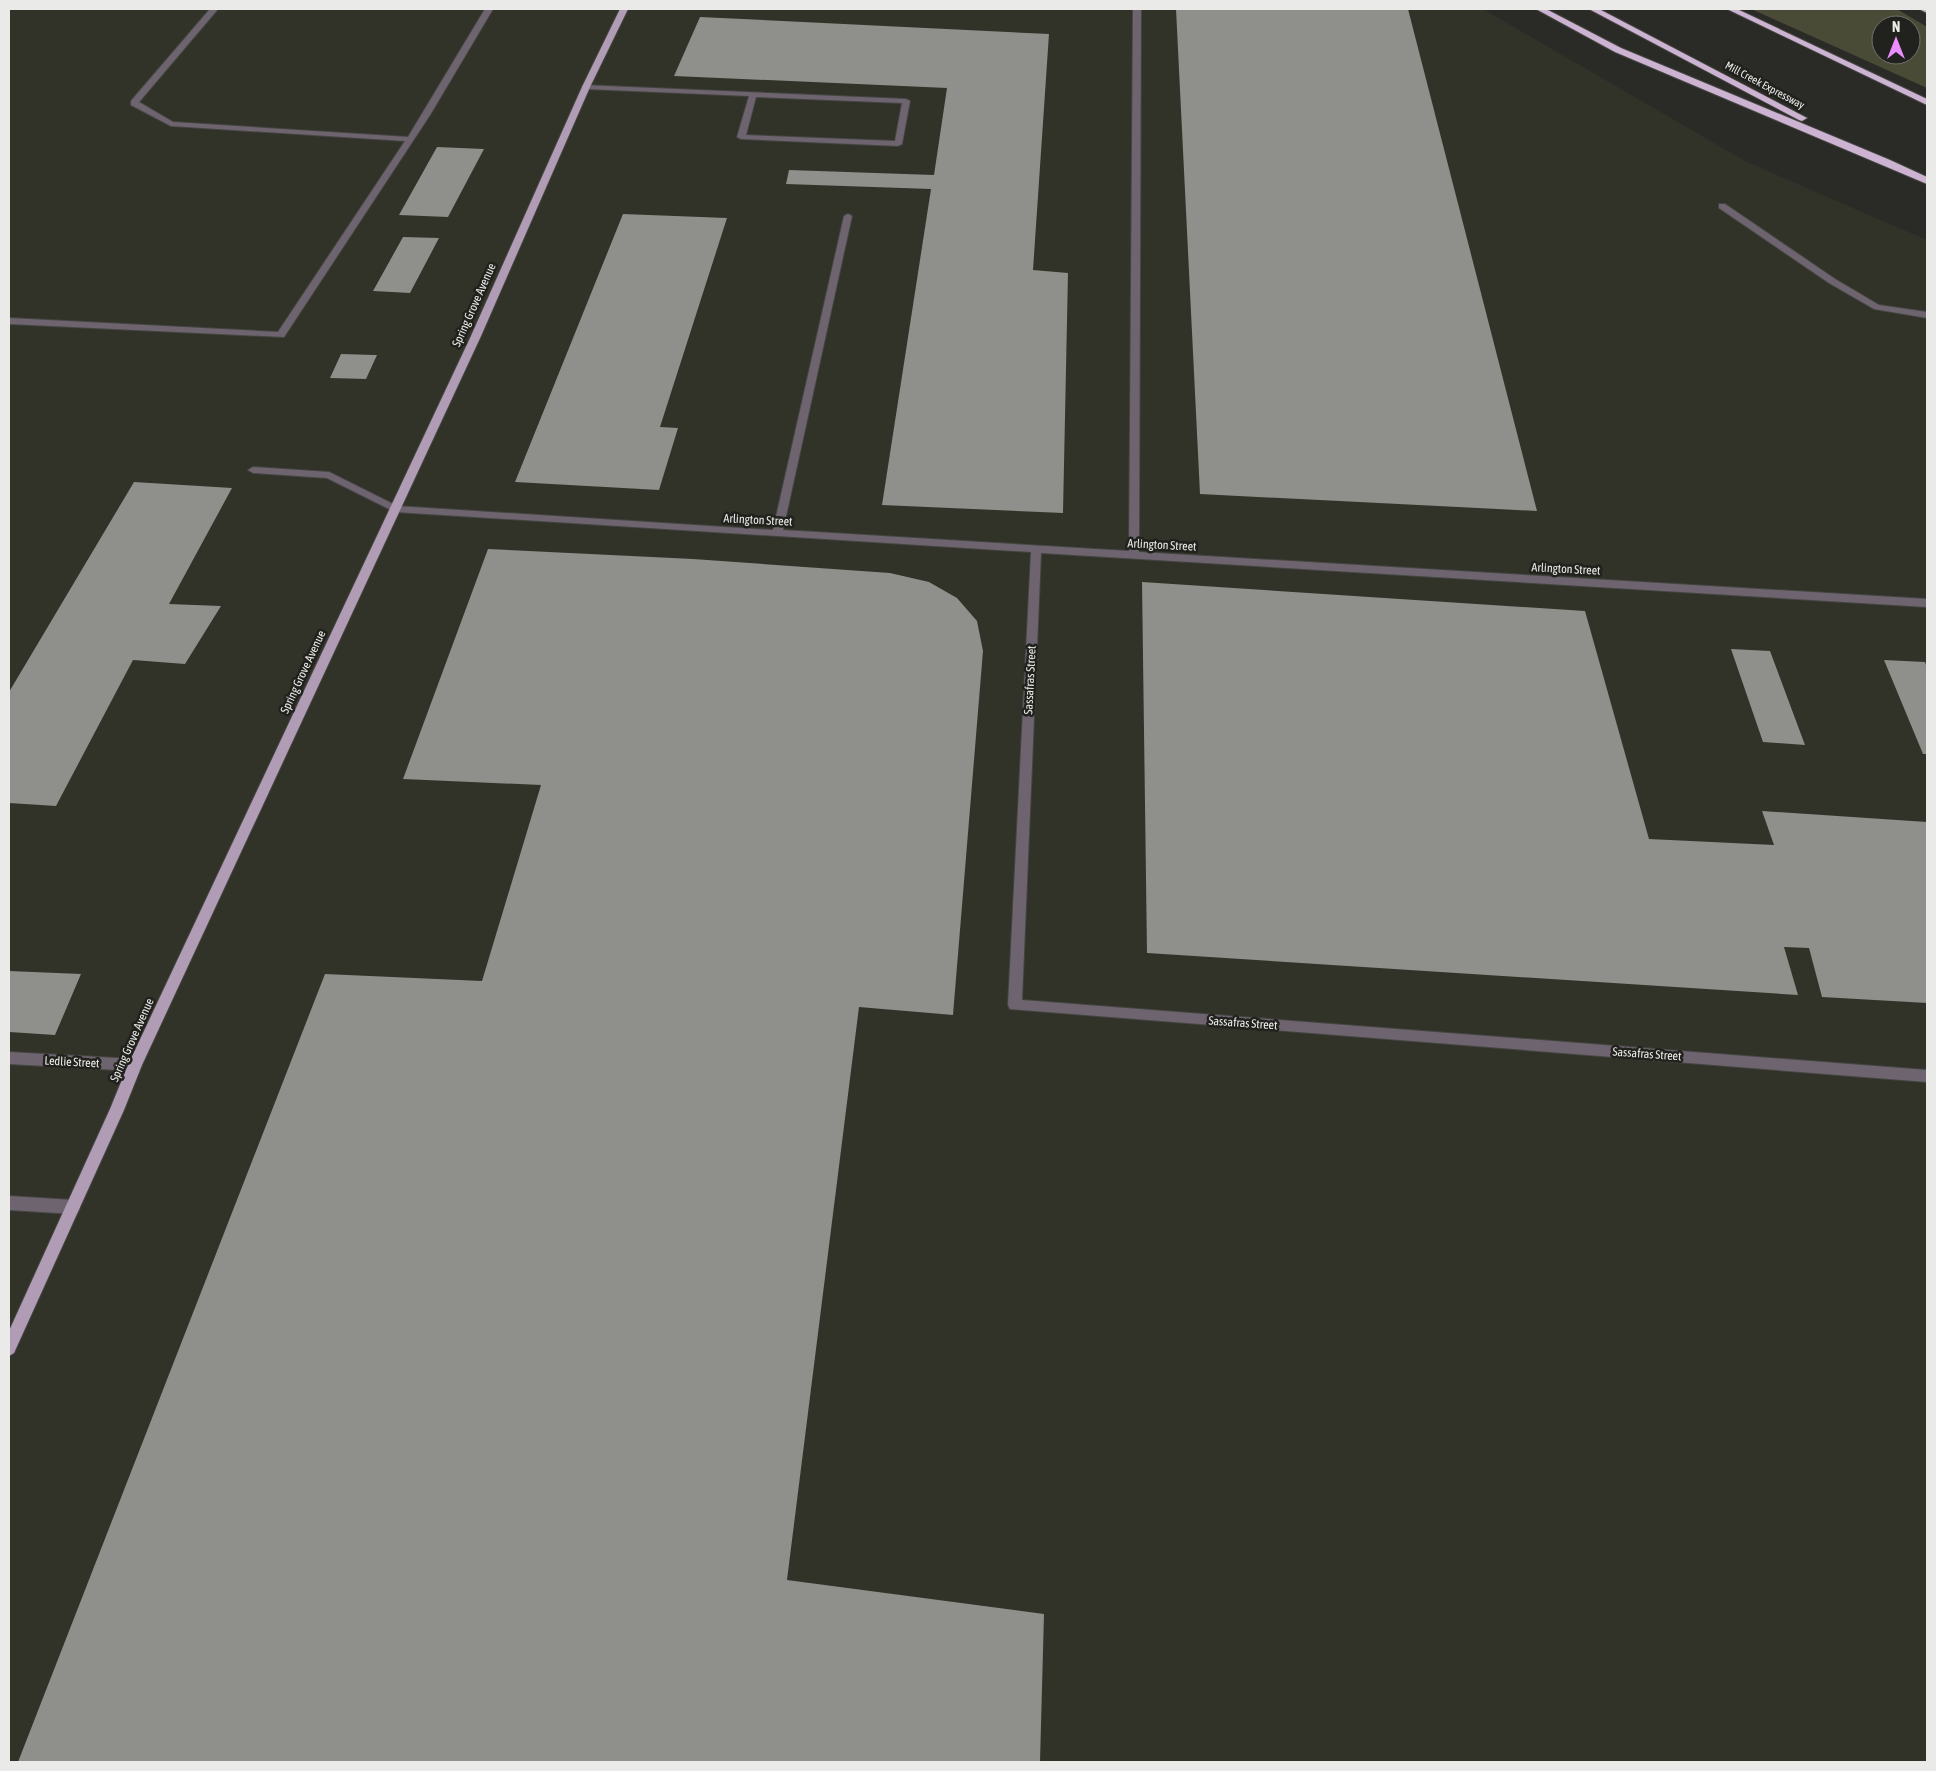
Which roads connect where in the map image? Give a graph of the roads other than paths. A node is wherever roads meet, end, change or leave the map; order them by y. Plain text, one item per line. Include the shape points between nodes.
1 (214, 9) edge
2 (489, 9) edge
3 (624, 9) edge
4 (1137, 9) edge
5 (1540, 9) edge
6 (1593, 9) edge
7 (1731, 9) edge
8 (1923, 9) edge
9 (1927, 11) edge
10 (586, 87) junction
11 (753, 95) junction
12 (1927, 102) edge
13 (410, 139) junction
14 (1896, 167) junction
15 (1927, 181) edge
16 (1722, 206) dead end
17 (848, 216) dead end
18 (1927, 315) edge
19 (9, 321) edge
20 (253, 470) dead end
21 (395, 509) junction
22 (777, 534) junction
23 (1036, 549) junction
24 (1134, 556) junction
25 (1927, 603) edge
26 (9, 1058) edge
27 (135, 1065) junction
28 (1927, 1076) edge
29 (9, 1203) edge
30 (73, 1207) junction
31 (9, 1348) edge

1 - 13 street via 134,103 171,124
2 - 13 street
3 - 10 main road, Spring Grove Avenue
4 - 24 street
5 - 14 highway via 1618,50
6 - 14 highway, Mill Creek Expressway
7 - 12 highway
8 - 9 highway
10 - 11 street
10 - 21 main road, Spring Grove Avenue
11 - 11 street via 820,98 906,101 898,144 741,137
13 - 19 street via 281,335
14 - 15 highway, Mill Creek Expressway
16 - 18 street via 1832,281 1877,307
17 - 22 street
20 - 21 street via 328,475
21 - 22 street, Arlington Street
21 - 27 main road, Spring Grove Avenue
22 - 23 street, Arlington Street
23 - 24 street, Arlington Street
23 - 28 street, Sassafras Street via 1014,1005
24 - 25 street, Arlington Street
26 - 27 street, Ledlie Street
27 - 30 main road, Spring Grove Avenue
29 - 30 street
30 - 31 main road, Spring Grove Avenue

